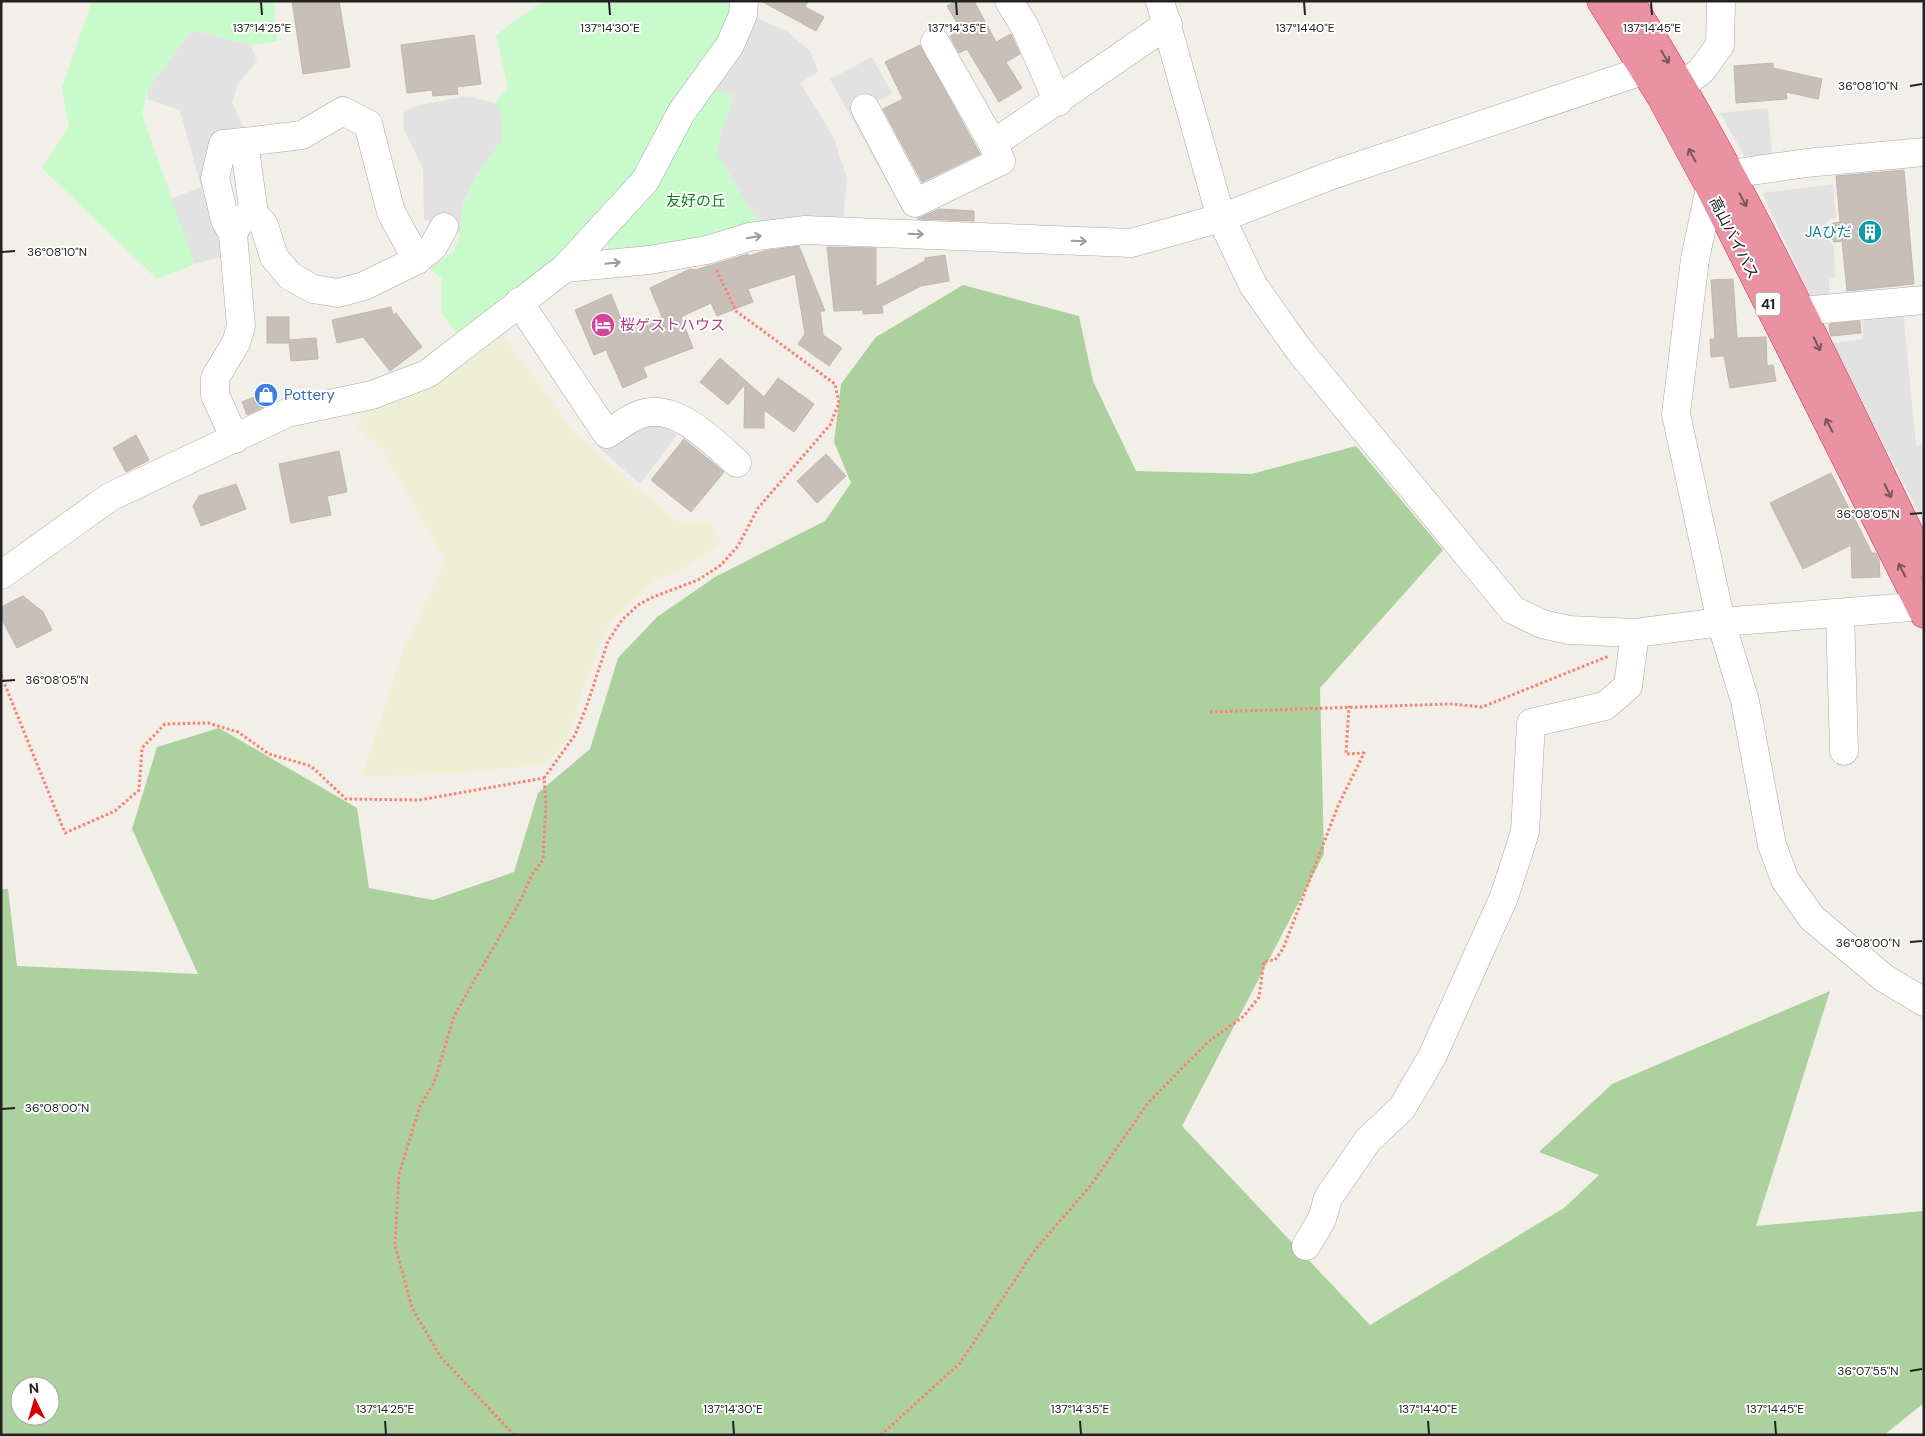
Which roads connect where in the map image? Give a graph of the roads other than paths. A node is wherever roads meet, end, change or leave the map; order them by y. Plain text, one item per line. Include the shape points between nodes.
1 (744, 1) edge
2 (1009, 1) edge
3 (1601, 1) edge
4 (1630, 1) edge
5 (1721, 1) edge
6 (1164, 12) edge
7 (936, 42) dead end
8 (1645, 70) junction
9 (1682, 85) junction
10 (1058, 102) junction
11 (865, 108) dead end
12 (244, 142) junction
13 (993, 144) junction
14 (1924, 152) edge
15 (1720, 181) junction
16 (254, 214) junction
17 (1221, 218) junction
18 (444, 226) dead end
19 (233, 234) junction
20 (417, 260) junction
21 (564, 268) junction
22 (1924, 300) edge
23 (519, 302) junction
24 (1801, 311) junction
25 (235, 439) junction
26 (737, 463) dead end
27 (1924, 563) edge
28 (1, 575) edge
29 (1922, 609) edge
30 (1840, 613) junction
31 (1721, 622) junction
32 (1634, 640) junction
33 (1844, 751) dead end
34 (1923, 1000) edge
35 (1306, 1246) dead end

1 - 21 street via 743,15 730,45 681,113 645,181
2 - 10 street via 1026,27
3 - 8 highway, 高山バイパス / 41
4 -> 9 highway, 高山バイパス / 41
5 - 9 street via 1720,45 1701,71
6 - 10 street
6 - 17 street
7 - 13 street
15 -> 8 highway, 高山バイパス / 41
8 - 17 street via 1332,175
9 - 15 highway, 高山バイパス / 41
10 - 13 street
11 - 13 street via 914,203 1001,161
12 - 16 street
12 - 19 street via 223,144 215,178 225,220
12 - 20 street via 302,135 343,111 368,124 391,212
14 - 15 street via 1806,164
15 -> 24 highway, 高山バイパス / 41
29 -> 15 highway, 高山バイパス / 41
15 - 31 street via 1695,259 1676,414
16 - 19 street via 241,219
16 - 20 street via 264,225 274,257 290,276 313,289 338,292 364,286
21 -> 17 street via 648,260 707,250 749,237 805,230 1131,243
17 - 32 street via 1253,285 1299,350 1513,610 1542,624
18 - 20 street via 433,247
19 - 25 street via 241,326 236,343 215,378 215,395
21 - 23 street
22 - 24 street
23 - 25 street via 427,374 372,395 288,414
23 - 26 street via 607,434 640,414 655,411 691,424
24 -> 27 highway, 高山バイパス / 41
25 - 28 street via 110,498
29 - 30 street
30 - 31 street
30 - 33 street
31 - 32 street
31 - 34 street via 1745,701 1772,845 1785,880 1812,918 1884,978
32 - 35 street via 1628,686 1605,706 1532,724 1525,832 1504,897 1432,1057 1402,1108 1368,1140 1328,1198 1322,1219

